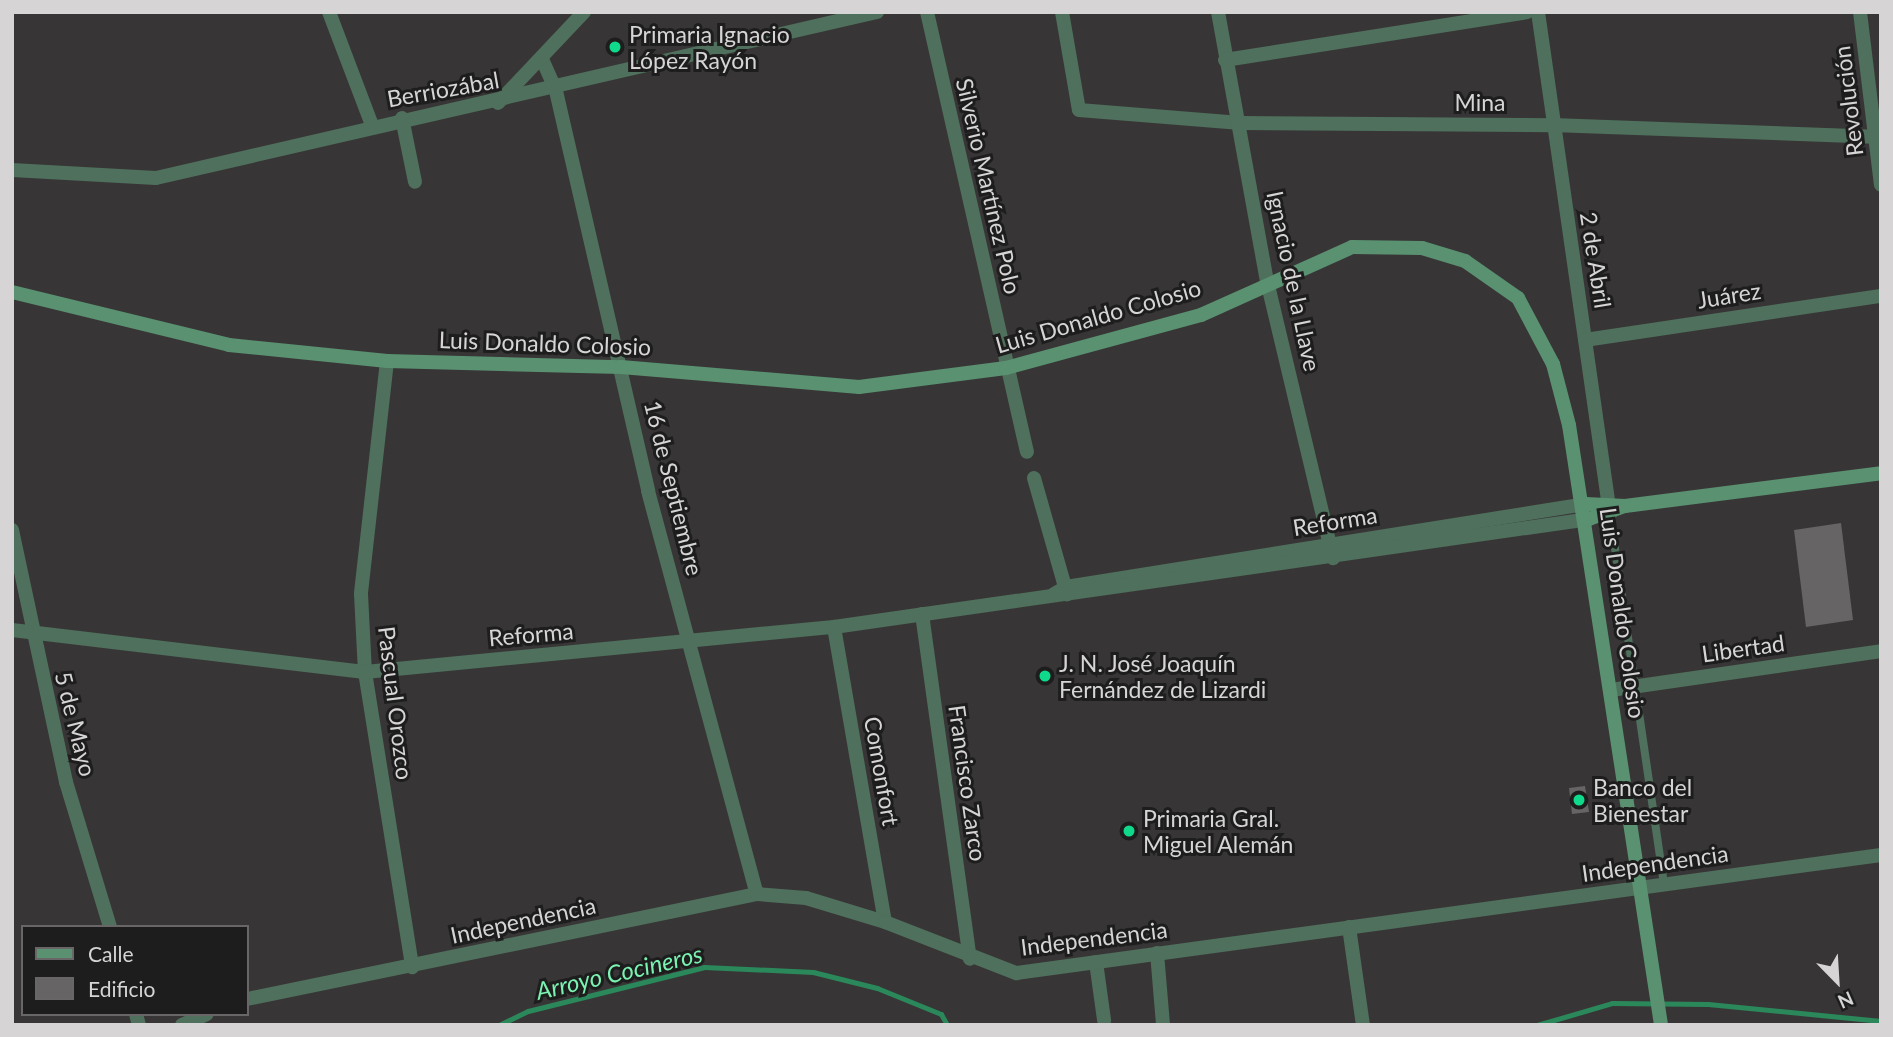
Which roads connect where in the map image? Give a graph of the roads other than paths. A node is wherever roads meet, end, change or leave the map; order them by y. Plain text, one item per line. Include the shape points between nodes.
1 (329, 12) edge
2 (584, 12) edge
3 (877, 12) edge
4 (927, 12) edge
5 (1062, 12) edge
6 (1217, 12) edge
7 (1527, 12) edge
8 (1538, 12) edge
9 (1860, 12) edge
10 (542, 58) junction
11 (1225, 60) junction
12 (556, 91) junction
13 (497, 104) junction
14 (402, 118) junction
15 (1240, 123) junction
16 (372, 125) junction
17 (1552, 125) junction
18 (1878, 138) edge
19 (12, 170) edge
20 (415, 182) dead end
21 (1881, 185) edge
22 (1267, 281) junction
23 (12, 292) edge
24 (1881, 296) edge
25 (1585, 340) junction
26 (387, 361) junction
27 (621, 367) junction
28 (1006, 368) junction
29 (1027, 452) dead end
30 (1881, 473) edge
31 (1034, 478) dead end
32 (1609, 508) junction
33 (1587, 512) junction
34 (12, 530) edge
35 (1332, 552) junction
36 (1063, 593) junction
37 (922, 614) junction
38 (834, 627) junction
39 (12, 630) edge
40 (30, 632) junction
41 (690, 641) junction
42 (1881, 651) edge
43 (365, 672) junction
44 (1637, 686) junction
45 (1611, 690) junction
46 (1881, 855) edge
47 (1664, 884) junction
48 (1638, 888) junction
49 (757, 894) junction
50 (885, 922) junction
51 (109, 925) edge
52 (1349, 928) junction
53 (1157, 954) junction
54 (970, 959) junction
55 (1096, 962) junction
56 (412, 967) junction
57 (248, 999) edge
58 (202, 1016) edge
59 (1104, 1020) dead end
60 (182, 1025) edge
61 (1163, 1025) edge
62 (1363, 1025) edge
63 (1661, 1025) edge

1 - 16 street
2 - 10 street
3 - 12 street, Berriozábal
4 - 28 street, Silverio Martínez Polo
5 - 15 street, Mina via 1079,110
6 - 11 street, Ignacio de la Llave
7 - 11 street
8 - 17 street, 2 de Abril
9 - 18 street, Revolución
10 - 12 street, 16 de Septiembre
10 - 13 street
11 - 15 street, Ignacio de la Llave
12 - 13 street, Berriozábal
12 - 27 street, 16 de Septiembre
13 - 14 street, Berriozábal
14 - 16 street, Berriozábal
14 - 20 street
15 - 17 street, Mina
15 - 22 street, Ignacio de la Llave
16 - 19 street, Berriozábal via 156,178
17 - 18 street, Mina
17 - 25 street, 2 de Abril
18 - 21 street, Revolución
22 - 28 main road, Luis Donaldo Colosio via 1201,315
22 - 33 main road, Luis Donaldo Colosio via 1352,247 1388,244 1465,261 1495,280 1518,298 1553,364
22 - 35 street, Ignacio de la Llave
23 - 26 main road, Luis Donaldo Colosio via 229,345
24 - 25 street, Juárez
25 - 32 street, 2 de Abril
26 - 27 main road, Luis Donaldo Colosio
26 - 43 street, Pascual Orozco via 361,594
27 - 28 main road, Luis Donaldo Colosio via 859,387
27 - 41 street, 16 de Septiembre
28 - 29 street, Silverio Martínez Polo
30 - 32 main road, Reforma
31 - 36 street
32 - 33 main road, Reforma
32 - 44 lane, Luis Donaldo Colosio
33 - 35 street, Reforma
33 - 45 main road, Luis Donaldo Colosio
34 - 40 street, 5 de Mayo
35 - 36 street, Reforma
36 - 37 street, Reforma
37 - 38 street, Reforma
37 - 54 street, Francisco Zarco
38 - 41 street, Reforma
38 - 50 street, Comonfort
39 - 40 street, Reforma
40 - 43 street, Reforma
40 - 51 street, 5 de Mayo
41 - 43 street, Reforma
41 - 49 street, 16 de Septiembre
42 - 44 street, Libertad
43 - 56 street, Pascual Orozco
44 - 45 street, Libertad
44 - 47 lane, Luis Donaldo Colosio
45 - 48 main road, Luis Donaldo Colosio
46 - 47 street, Independencia
47 - 48 street, Independencia
48 - 52 street, Independencia
48 - 63 main road, Luis Donaldo Colosio
49 - 50 street, Independencia via 806,898
49 - 56 street, Independencia
50 - 54 street, Independencia
52 - 53 street, Independencia
52 - 62 street
53 - 55 street, Independencia
53 - 61 street
54 - 55 street, Independencia via 1016,973
55 - 59 street
56 - 57 street, Independencia
58 - 60 street

